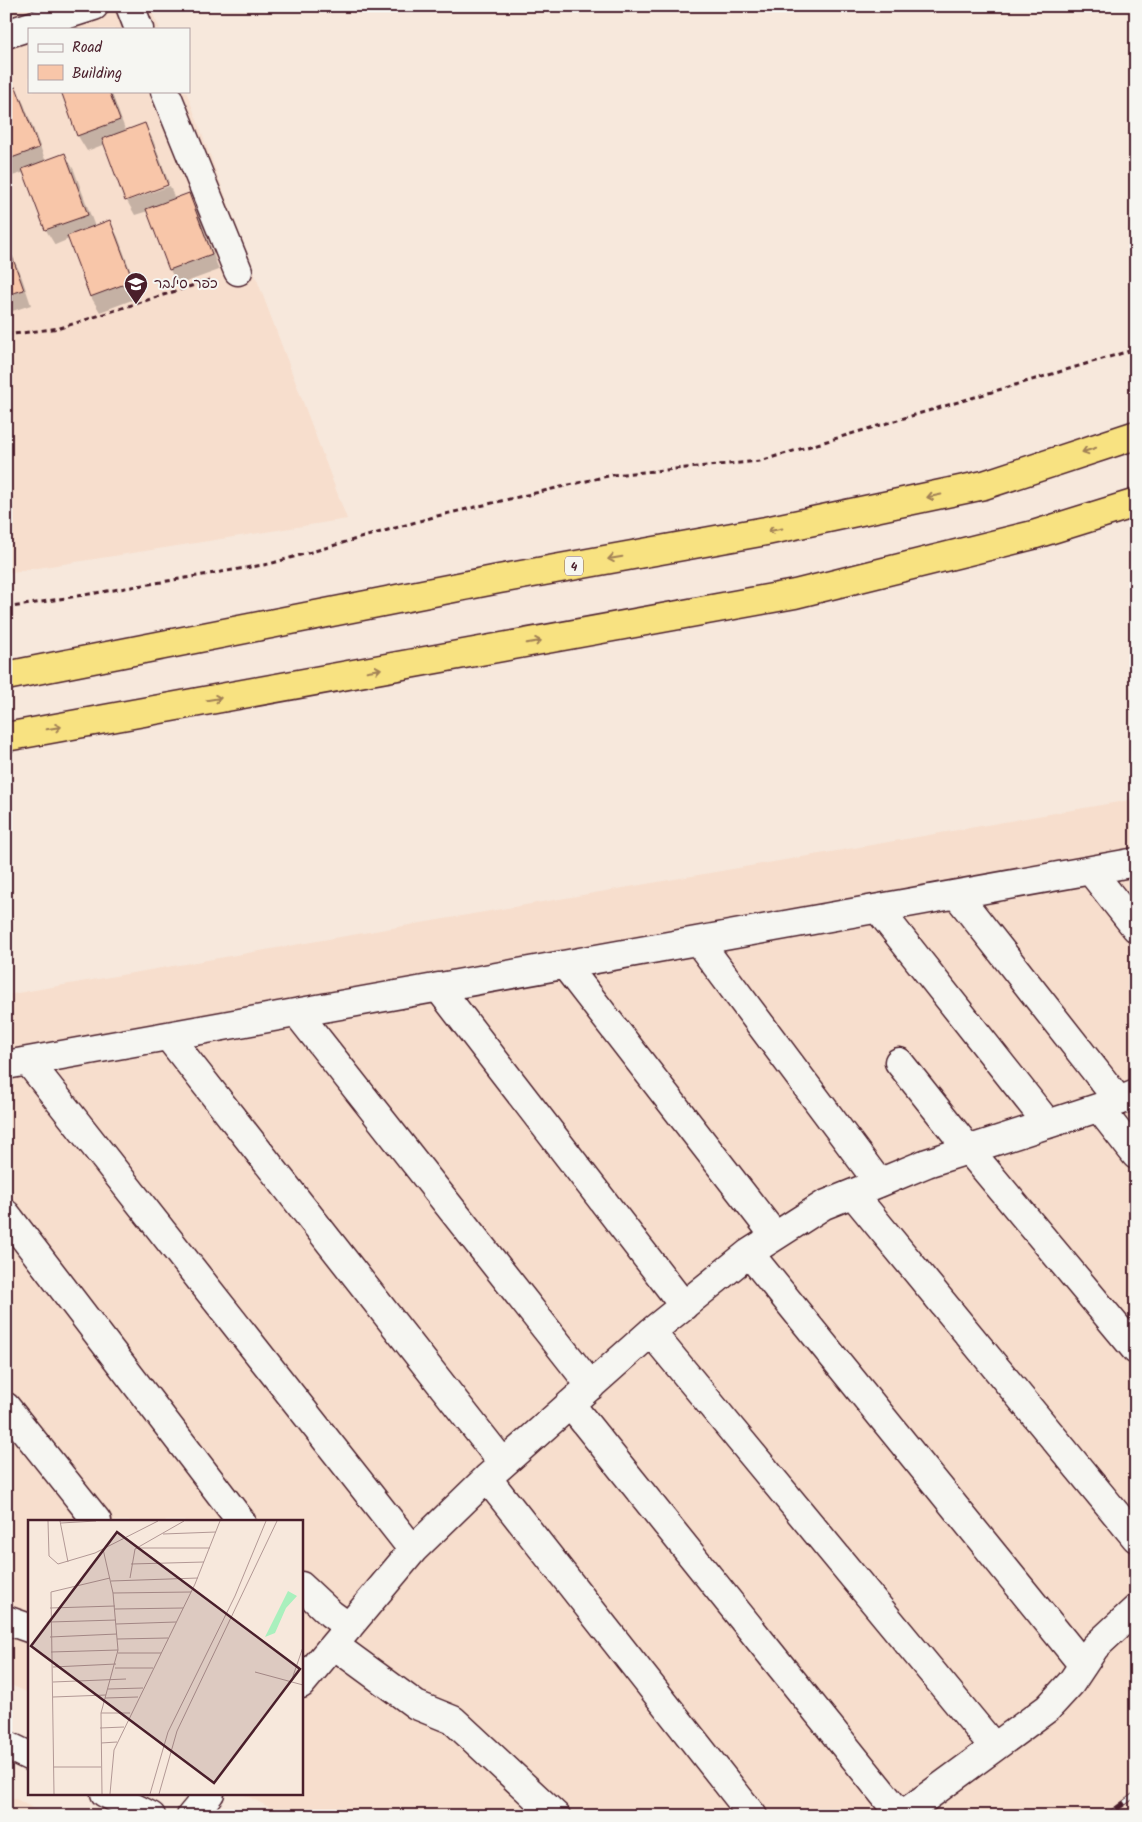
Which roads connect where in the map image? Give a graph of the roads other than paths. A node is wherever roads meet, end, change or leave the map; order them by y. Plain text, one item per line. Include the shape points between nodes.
1 (94, 6) edge
2 (130, 6) edge
3 (139, 28) edge
4 (6, 34) edge
5 (165, 92) edge
6 (238, 270) road end
7 (1136, 435) edge
8 (1136, 503) edge
9 (6, 676) edge
10 (6, 736) edge
11 (1136, 862) edge
12 (1091, 870) junction
13 (957, 894) junction
14 (878, 909) junction
15 (1136, 928) edge
16 (698, 941) junction
17 (565, 965) junction
18 (438, 987) junction
19 (297, 1013) junction
20 (168, 1036) junction
21 (899, 1062) dead end
22 (17, 1063) edge
23 (1118, 1101) edge
24 (1048, 1124) junction
25 (968, 1150) junction
26 (1136, 1155) edge
27 (879, 1183) junction
28 (853, 1194) junction
29 (6, 1214) edge
30 (776, 1236) junction
31 (749, 1253) junction
32 (684, 1306) junction
33 (651, 1332) junction
34 (1136, 1350) edge
35 (591, 1386) junction
36 (570, 1404) junction
37 (6, 1407) edge
38 (495, 1471) junction
39 (236, 1519) edge
40 (96, 1520) edge
41 (1136, 1538) edge
42 (413, 1550) junction
43 (302, 1587) edge
44 (1136, 1609) edge
45 (341, 1636) junction
46 (1083, 1665) junction
47 (302, 1683) edge
48 (6, 1745) edge
49 (994, 1747) junction
50 (28, 1756) edge
51 (107, 1794) edge
52 (209, 1794) edge
53 (151, 1816) edge
54 (191, 1816) edge
55 (556, 1816) edge
56 (753, 1816) edge
57 (901, 1816) edge

1 - 4 street
2 - 3 street
5 - 6 street
7 -> 9 highway, 4 via 984,485 766,531 499,579
10 -> 8 highway via 795,594 1033,534
11 - 12 street
12 - 13 street
12 - 15 street
13 - 14 street
13 - 23 street
14 - 16 street
14 - 24 street
16 - 17 street
16 - 27 street
17 - 18 street
17 - 30 street
18 - 19 street
18 - 32 street
19 - 20 street
19 - 35 street
20 - 22 street
20 - 38 street
21 - 25 street
22 - 42 street
23 - 24 street
23 - 26 street
24 - 25 street
25 - 27 street
25 - 34 street
27 - 28 street
28 - 30 street via 824,1205
28 - 41 street
29 - 39 street
30 - 31 street
31 - 32 street
31 - 46 street
32 - 33 street
33 - 35 street
33 - 49 street
35 - 36 street
36 - 38 street
36 - 57 street
37 - 40 street
38 - 42 street
38 - 56 street
42 - 45 street
43 - 45 street via 331,1614
44 - 46 street via 1095,1647
45 - 47 street
45 - 55 street via 416,1705 453,1720
46 - 49 street via 1048,1708
48 - 50 street
49 - 57 street
51 - 53 street
52 - 54 street

